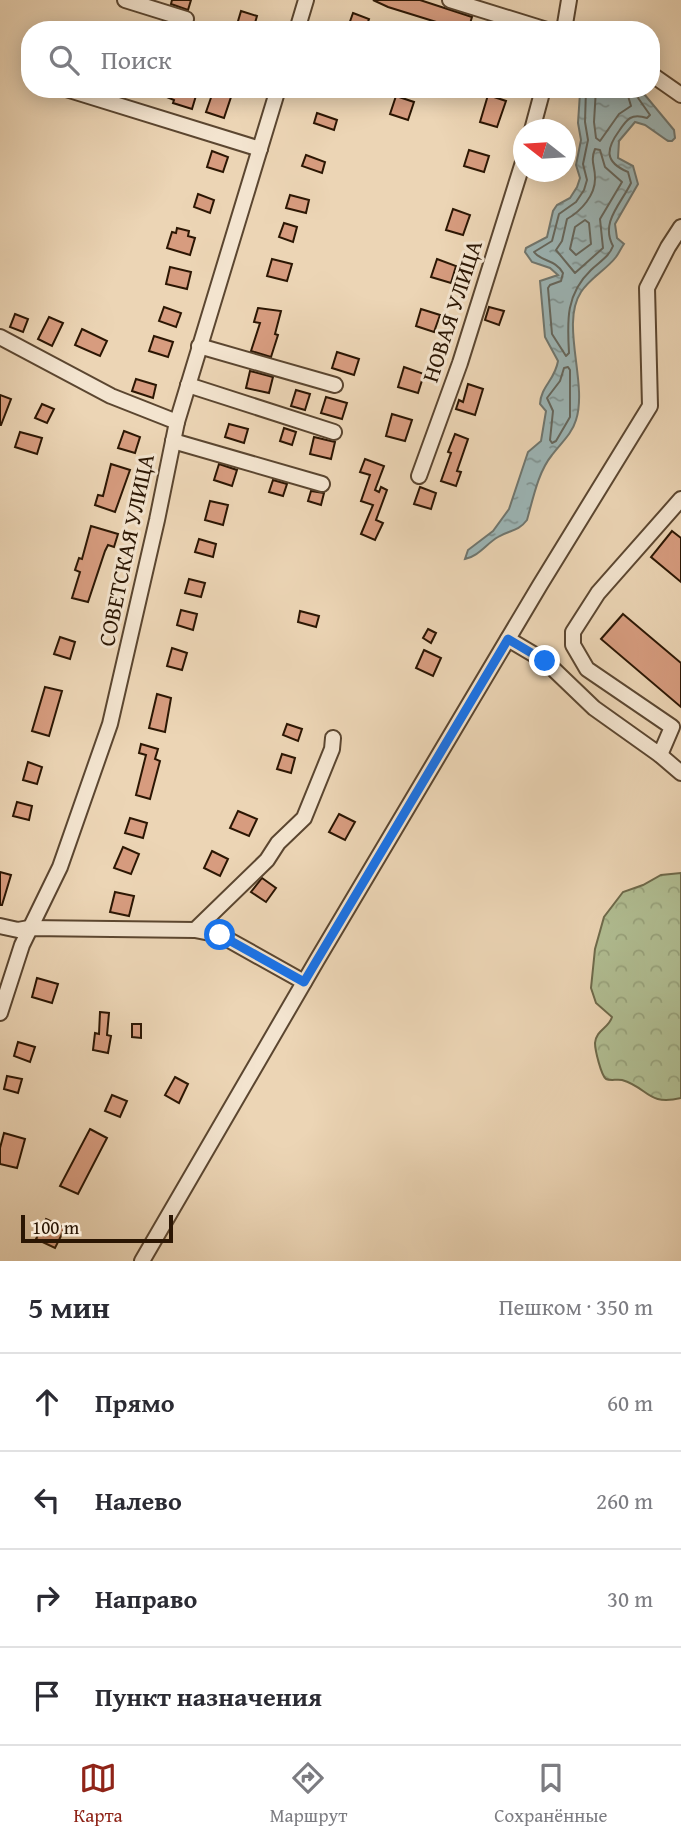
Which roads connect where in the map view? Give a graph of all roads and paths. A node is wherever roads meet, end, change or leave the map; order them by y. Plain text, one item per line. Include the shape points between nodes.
1 (125, 0) edge
2 (306, 0) edge
3 (450, 0) edge
4 (569, 0) edge
5 (186, 19) dead end
6 (300, 21) edge
7 (518, 21) edge
8 (566, 21) edge
9 (660, 80) edge
10 (681, 95) edge
11 (95, 98) edge
12 (275, 98) edge
13 (541, 98) edge
14 (535, 119) edge
15 (260, 149) junction
16 (516, 182) edge
17 (681, 227) edge
18 (0, 337) edge
19 (199, 346) junction
20 (188, 385) junction
21 (335, 385) dead end
22 (177, 422) junction
23 (334, 432) dead end
24 (173, 442) junction
25 (419, 476) dead end
26 (322, 484) dead end
27 (681, 499) edge
28 (508, 639) junction
29 (333, 738) dead end
30 (660, 755) junction
31 (681, 773) edge
32 (0, 926) edge
33 (29, 928) junction
34 (195, 930) junction
35 (304, 982) junction
36 (0, 1013) edge
37 (142, 1261) edge

1 - 5 street
2 - 6 street
3 - 7 street
4 - 8 street
9 - 10 street
11 - 15 street
12 - 15 street, СОВЕТСКАЯ УЛИЦА
13 - 14 street
15 - 19 street, СОВЕТСКАЯ УЛИЦА
16 - 25 street, НОВАЯ УЛИЦА via 460,363
17 - 28 street via 648,288 650,406
18 - 22 street via 111,396
19 - 20 street, СОВЕТСКАЯ УЛИЦА
19 - 21 street
20 - 22 street, СОВЕТСКАЯ УЛИЦА
20 - 23 street
22 - 24 street, СОВЕТСКАЯ УЛИЦА
24 - 26 street
24 - 33 street, СОВЕТСКАЯ УЛИЦА via 110,724 60,867
27 - 30 street via 598,593 573,632 573,645 587,669 672,727
28 - 30 street via 545,661 594,708
28 - 35 street
29 - 34 street via 304,818
30 - 31 street
32 - 33 street
33 - 34 street
33 - 36 street, СОВЕТСКАЯ УЛИЦА
34 - 35 street via 220,935
35 - 37 street

